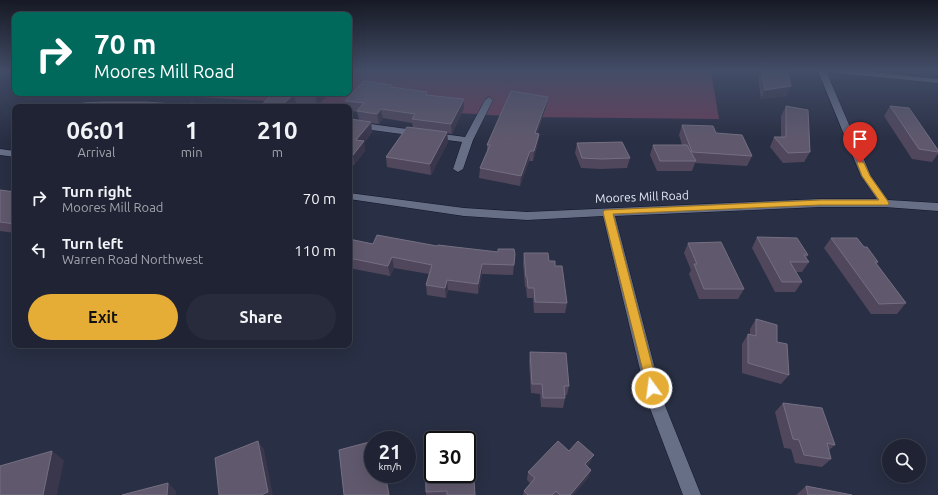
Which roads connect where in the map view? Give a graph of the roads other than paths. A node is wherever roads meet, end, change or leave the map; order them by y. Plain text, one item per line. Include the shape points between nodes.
1 (832, 94) edge
2 (489, 100) dead end
3 (352, 124) edge
4 (468, 140) junction
5 (0, 152) edge
6 (12, 154) edge
7 (458, 169) dead end
8 (352, 196) edge
9 (885, 203) junction
10 (938, 207) edge
11 (608, 212) junction
12 (692, 495) edge

1 - 9 street via 866,176
2 - 4 street
3 - 4 street
4 - 7 street
5 - 6 street
8 - 11 street, Moores Mill Road via 464,212 526,216
9 - 10 street, Moores Mill Road
9 - 11 street, Moores Mill Road via 820,203
11 - 12 street via 656,403

